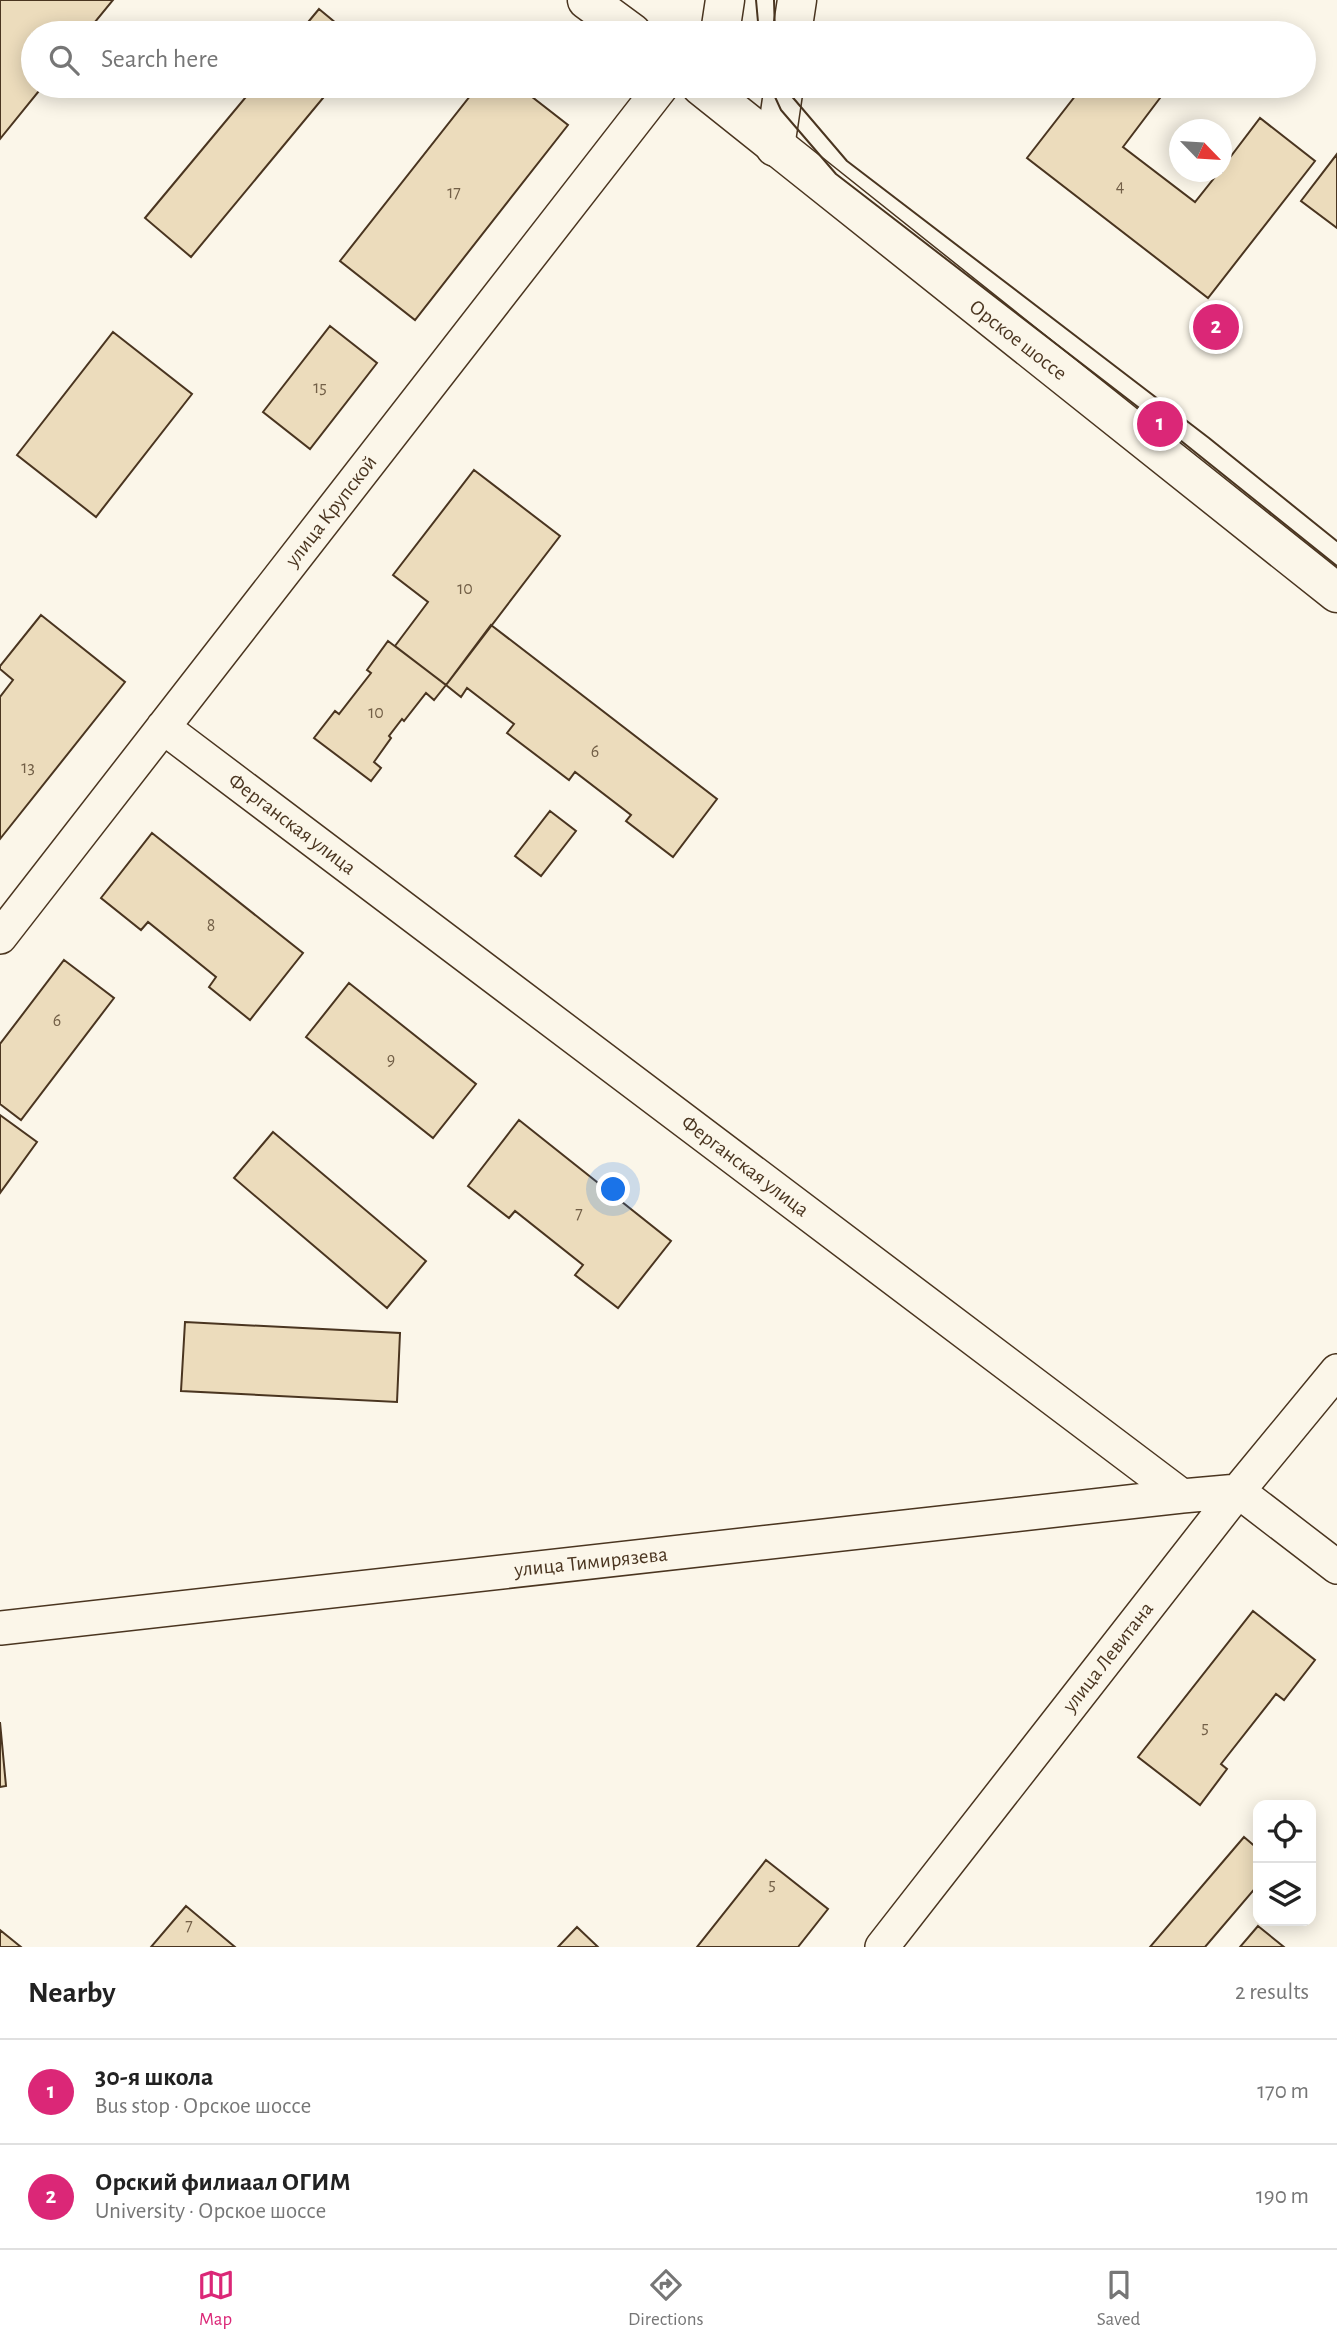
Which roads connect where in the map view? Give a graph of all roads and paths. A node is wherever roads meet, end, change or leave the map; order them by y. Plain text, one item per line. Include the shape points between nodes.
1 (587, 0) edge
2 (725, 0) edge
3 (797, 0) edge
4 (616, 21) edge
5 (722, 21) edge
6 (794, 21) edge
7 (653, 98) edge
8 (719, 98) edge
9 (782, 98) edge
10 (775, 147) junction
11 (1337, 593) edge
12 (163, 727) junction
13 (0, 937) edge
14 (1337, 1371) edge
15 (1238, 1491) junction
16 (1182, 1496) junction
17 (1337, 1567) edge
18 (0, 1628) edge
19 (882, 1947) edge

1 - 4 main road
2 - 5 main road
3 - 6 main road
7 - 12 street, улица Крупской
8 - 10 main road, Орское шоссе
9 - 10 main road
10 - 11 main road, Орское шоссе
12 - 13 street, улица Крупской
12 - 16 street, Ферганская улица
14 - 15 street, улица Левитана
15 - 16 street
15 - 17 street
15 - 19 street, улица Левитана
16 - 18 street, улица Тимирязева

